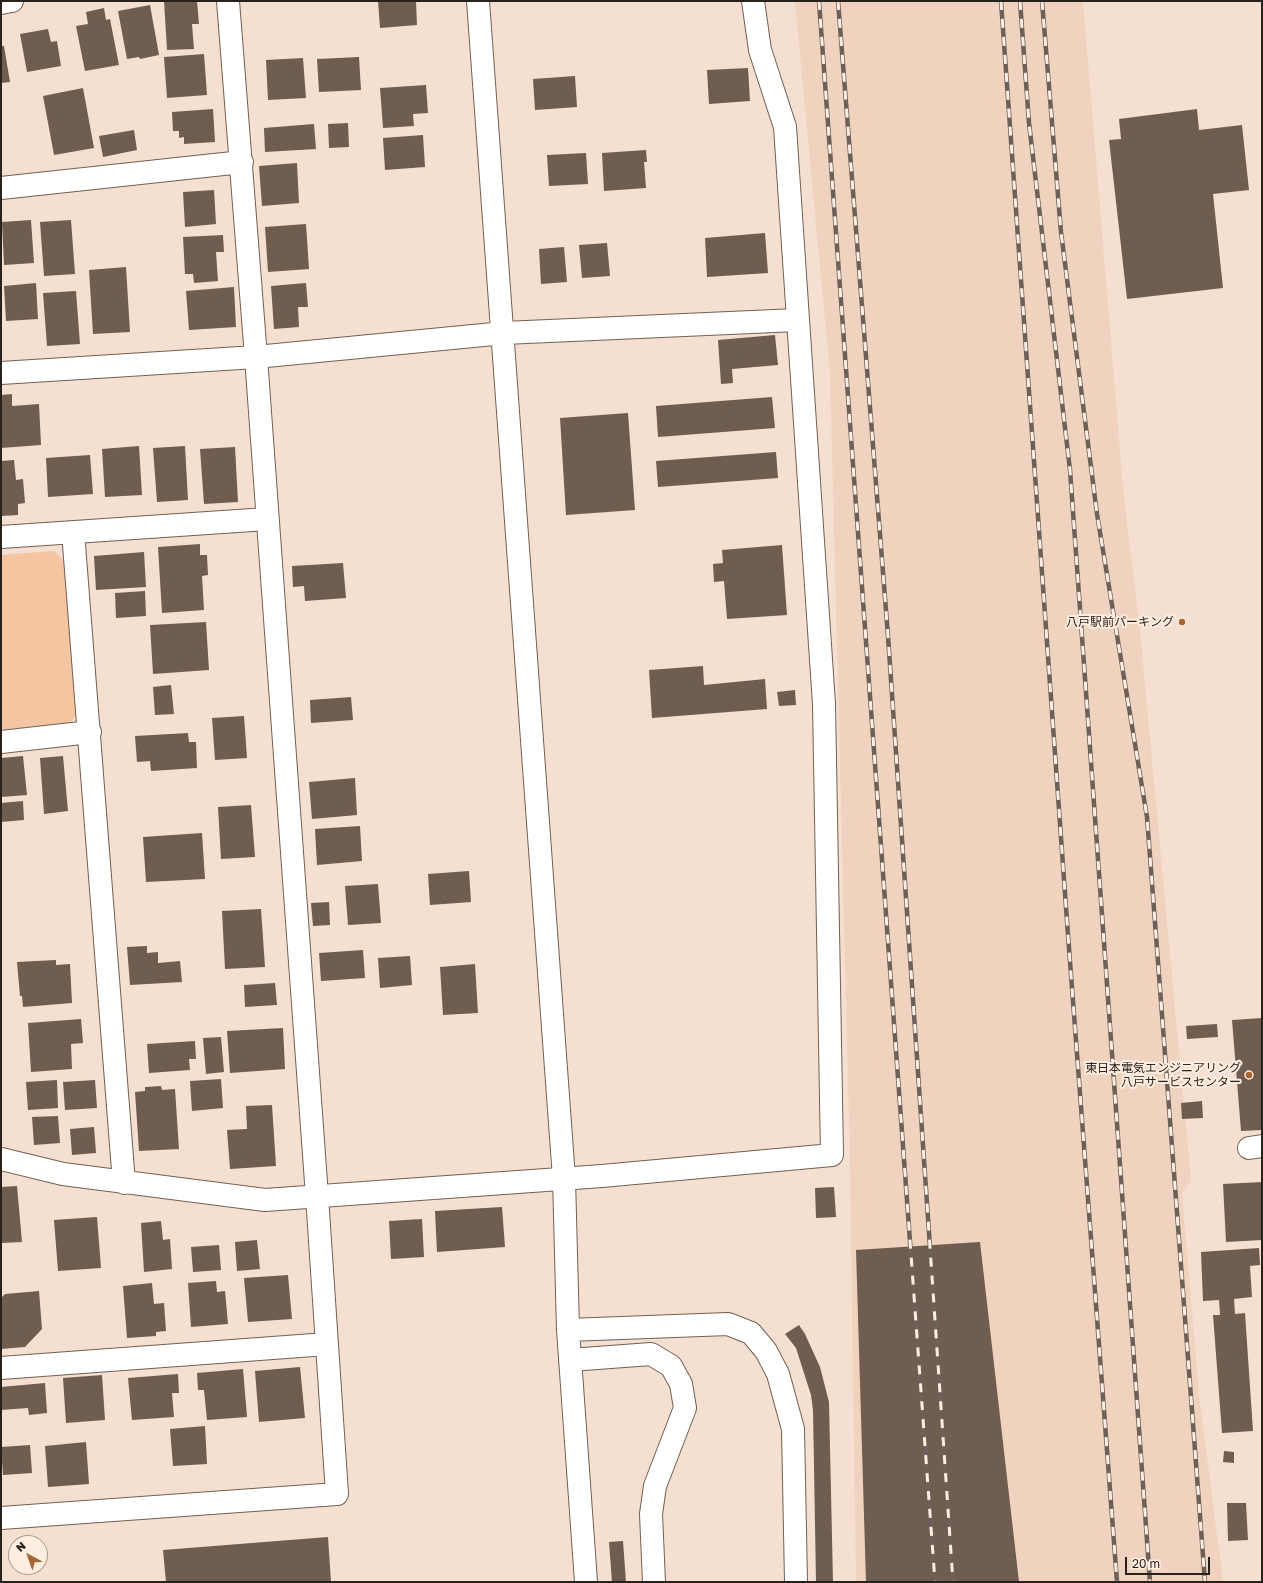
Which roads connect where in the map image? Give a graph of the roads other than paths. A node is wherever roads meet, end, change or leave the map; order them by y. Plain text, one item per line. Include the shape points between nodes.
1 (12, 1) edge
2 (228, 1) edge
3 (478, 1) edge
4 (753, 1) edge
5 (1, 3) edge
6 (242, 162) junction
7 (1, 188) edge
8 (797, 320) junction
9 (504, 333) junction
10 (256, 356) junction
11 (1, 373) edge
12 (267, 519) junction
13 (73, 532) junction
14 (1, 536) edge
15 (90, 732) junction
16 (1, 742) edge
17 (1, 1159) edge
18 (564, 1178) junction
19 (124, 1183) junction
20 (317, 1196) junction
21 (568, 1330) junction
22 (327, 1344) junction
23 (570, 1360) junction
24 (1, 1368) edge
25 (1, 1518) edge
26 (586, 1582) edge
27 (654, 1582) edge
28 (796, 1582) edge

1 - 5 street
2 - 6 street
3 - 9 street
4 - 8 street via 760,50 785,127
6 - 7 street
6 - 10 street
8 - 9 street
8 - 18 street via 824,704 832,1155
9 - 10 street
9 - 18 street
10 - 11 street
10 - 12 street
12 - 13 street
12 - 20 street
13 - 14 street
13 - 15 street
15 - 16 street
15 - 19 street
17 - 19 street via 63,1174
18 - 20 street
18 - 21 street
19 - 20 street via 265,1200
20 - 22 street
21 - 23 street
21 - 28 street via 728,1324 751,1333 766,1351 778,1374 793,1429
22 - 24 street
22 - 25 street via 337,1494
23 - 26 street
23 - 27 street via 651,1354 671,1366 681,1384 685,1408 655,1486 652,1514

